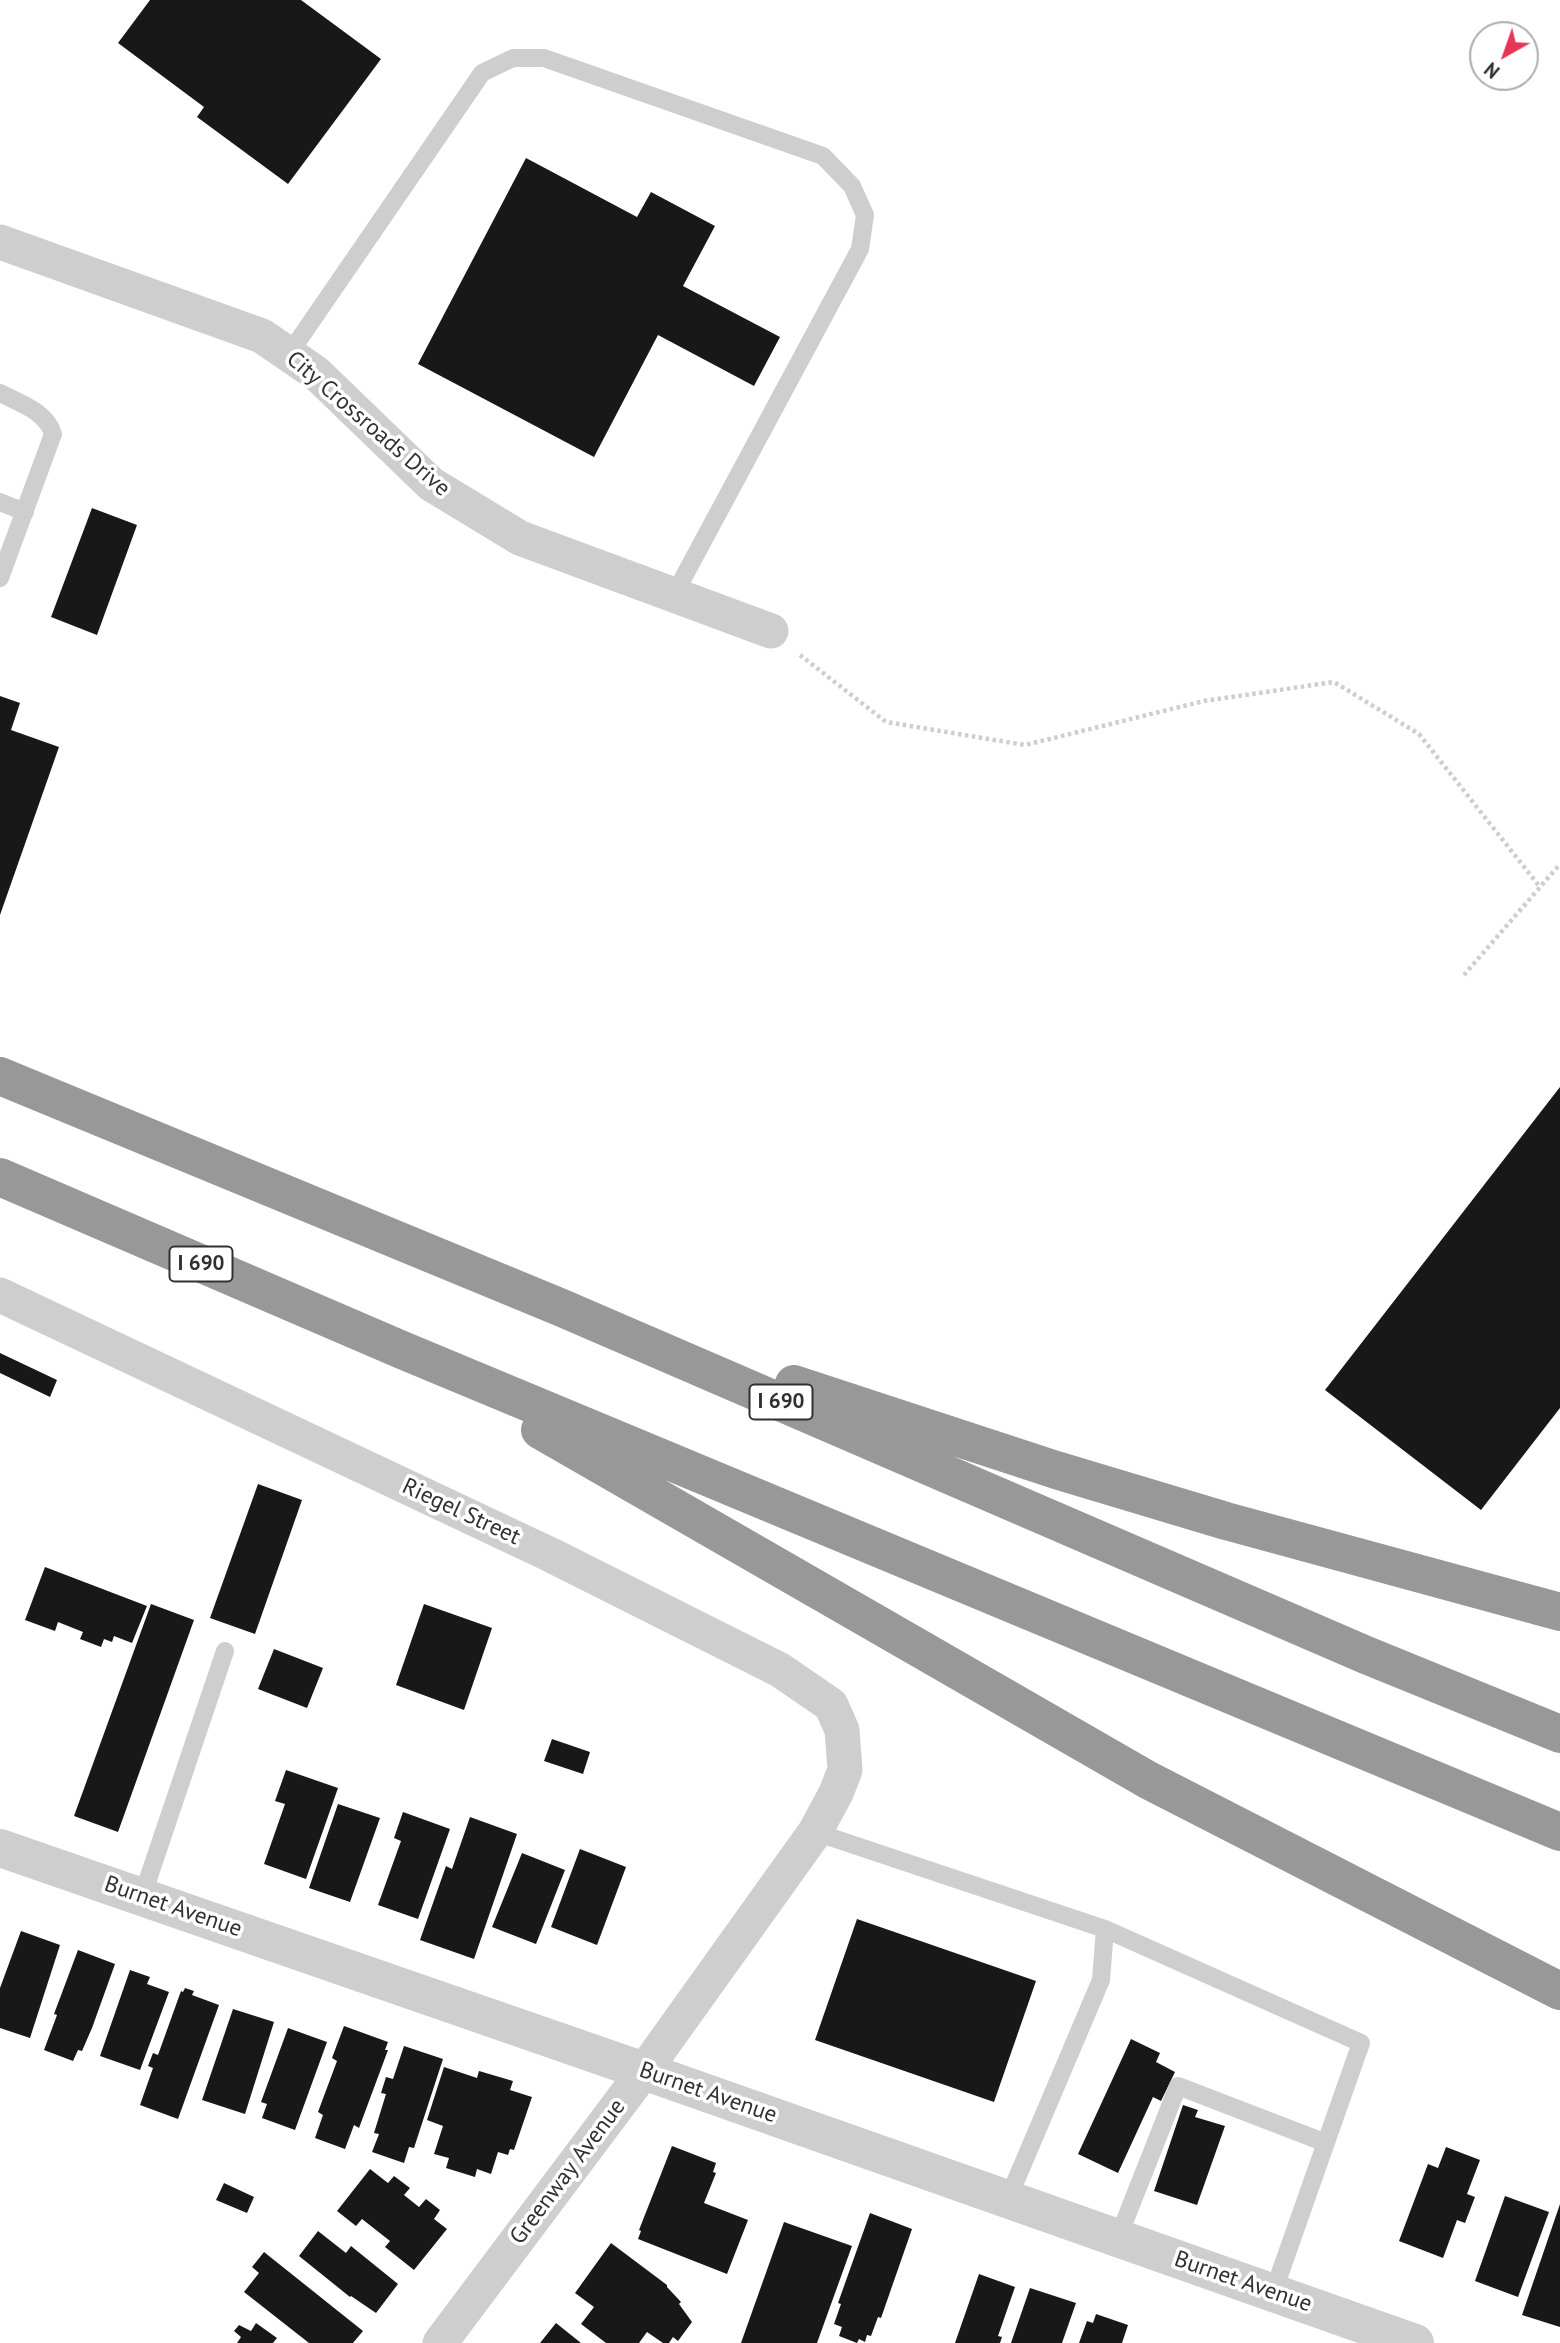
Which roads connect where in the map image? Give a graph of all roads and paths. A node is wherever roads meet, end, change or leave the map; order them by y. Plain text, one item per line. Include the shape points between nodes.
1 (0, 242) edge
2 (289, 355) junction
3 (0, 393) edge
4 (0, 502) edge
5 (24, 512) junction
6 (0, 578) edge
7 (674, 595) junction
8 (771, 631) joint
9 (1560, 864) edge
10 (1540, 887) junction
11 (1464, 975) dead end
12 (0, 1076) edge
13 (0, 1177) edge
14 (0, 1295) edge
15 (562, 1308) junction
16 (402, 1350) junction
17 (1560, 1612) edge
18 (225, 1651) dead end
19 (1560, 1734) edge
20 (836, 1793) joint
21 (815, 1832) junction
22 (1560, 1832) edge
23 (0, 1848) edge
24 (142, 1897) junction
25 (1105, 1929) junction
26 (1560, 1991) edge
27 (644, 2071) junction
28 (1326, 2143) junction
29 (1008, 2199) junction
30 (1118, 2238) junction
31 (1273, 2293) junction
32 (440, 2343) edge
33 (1415, 2343) edge

1 - 2 street, City Crossroads Drive via 262,336
2 - 7 street, City Crossroads Drive via 316,373 431,484 520,538
2 - 7 lane via 482,73 513,58 544,58 822,156 852,186 865,215 860,249
3 - 5 lane via 38,413 53,434
4 - 5 lane
5 - 6 lane
7 - 8 street, City Crossroads Drive
8 - 10 path via 886,722 1025,745 1204,701 1334,682 1419,734
9 - 10 path
10 - 11 path
12 - 15 highway, I 690
13 - 16 highway, I 690
14 - 20 street, Riegel Street via 551,1555 780,1670 831,1704 842,1730 845,1770
15 - 17 highway via 1147,1497
15 - 19 highway, I 690
16 - 22 highway, I 690
16 - 26 highway via 1148,1780
18 - 24 lane
20 - 21 street, Greenway Avenue
21 - 25 lane
21 - 27 street, Greenway Avenue
23 - 24 street, Burnet Avenue
24 - 27 street, Burnet Avenue
25 - 28 lane via 1361,2043
25 - 29 lane via 1101,1980
27 - 29 street, Burnet Avenue
27 - 32 street, Greenway Avenue
28 - 30 lane via 1178,2087
28 - 31 lane
29 - 30 street, Burnet Avenue
30 - 31 street, Burnet Avenue
31 - 33 street, Burnet Avenue

